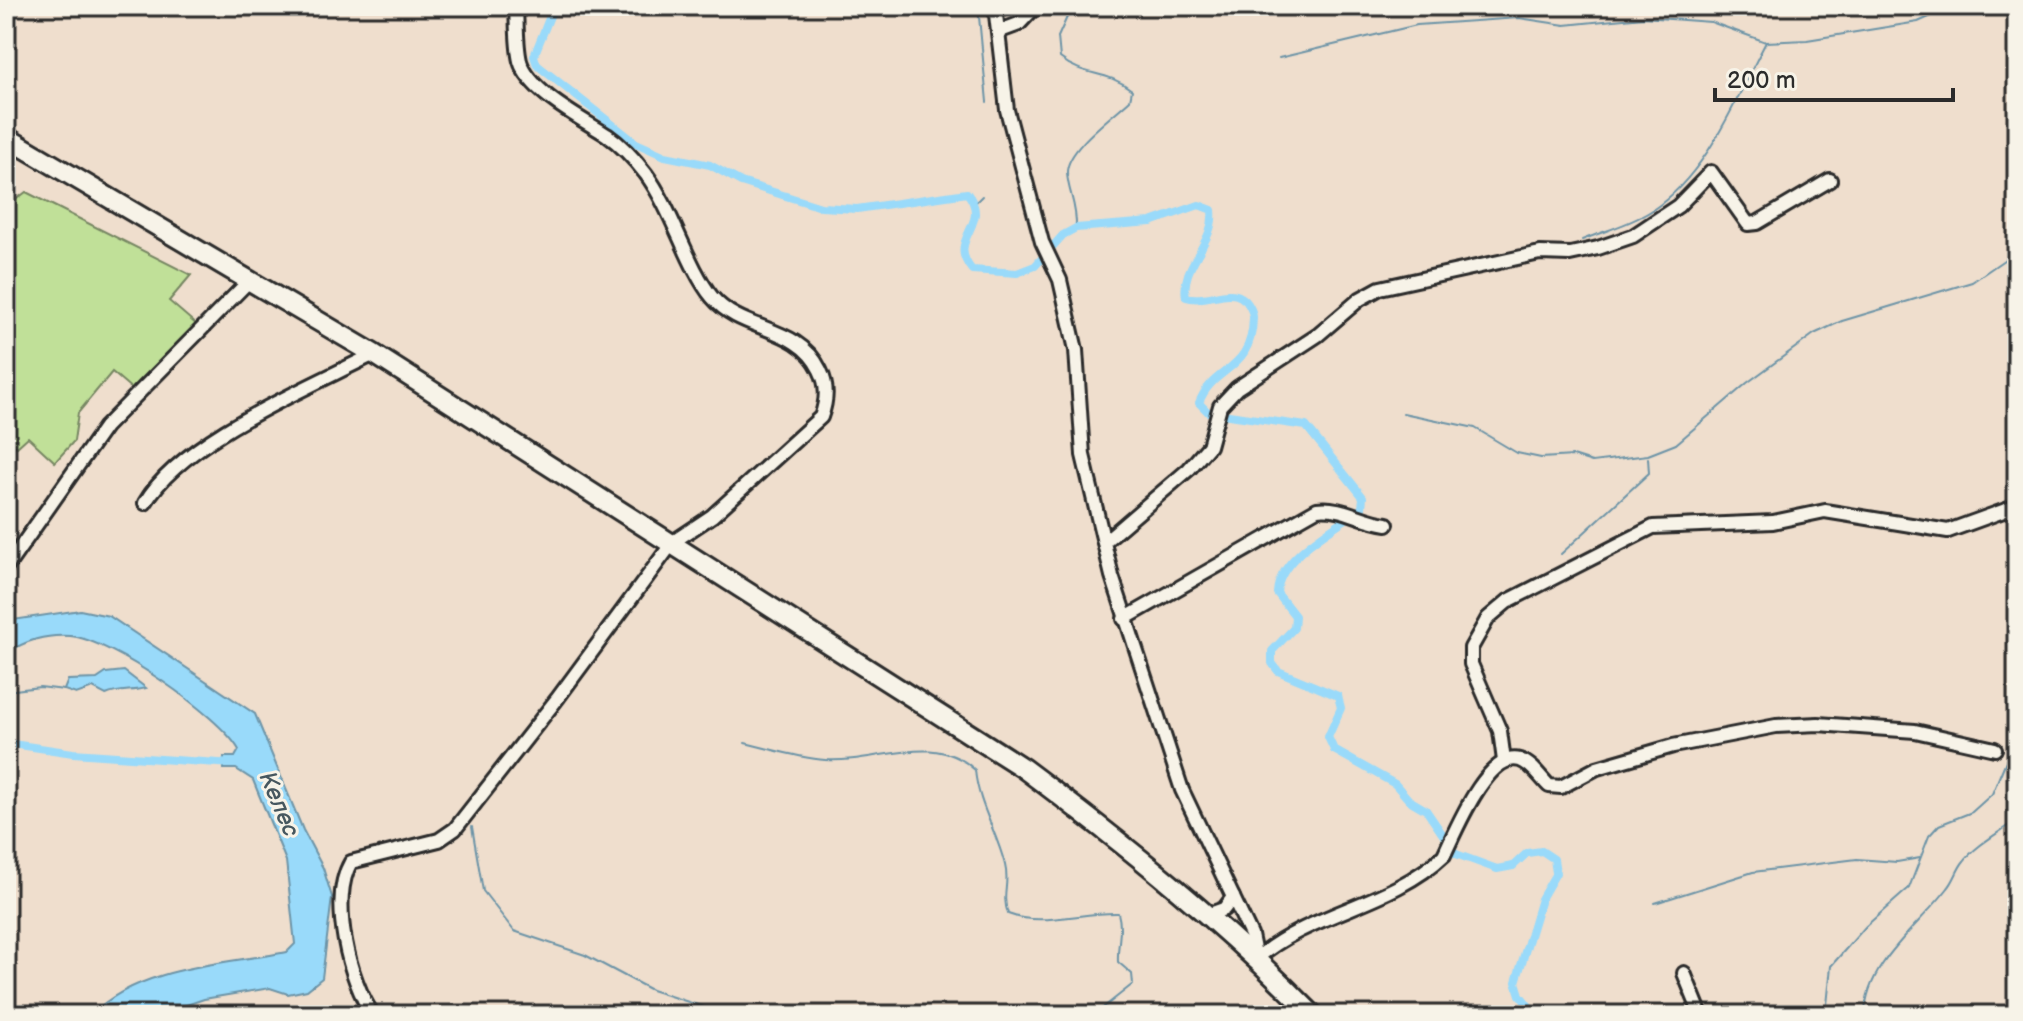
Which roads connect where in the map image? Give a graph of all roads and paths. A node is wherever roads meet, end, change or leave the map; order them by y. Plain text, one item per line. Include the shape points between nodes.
1 (516, 6) edge
2 (995, 6) edge
3 (1036, 6) edge
4 (1000, 31) junction
5 (6, 137) edge
6 (1830, 180) dead end
7 (248, 282) junction
8 (374, 354) junction
9 (145, 503) dead end
10 (2017, 506) edge
11 (1387, 524) dead end
12 (673, 542) junction
13 (1104, 542) junction
14 (6, 568) edge
15 (1124, 619) junction
16 (1995, 749) dead end
17 (1504, 761) junction
18 (1233, 897) junction
19 (1207, 915) junction
20 (1256, 959) junction
21 (1684, 973) dead end
22 (373, 1015) edge
23 (1313, 1015) edge
24 (1701, 1015) edge

1 - 12 street via 520,61 527,73 569,113 610,137 645,172 671,212 710,294 724,309 799,342 814,357 825,381 827,401 821,417 712,516
2 - 4 street
3 - 4 street via 1019,24
4 - 13 street via 1007,110 1076,350 1083,455
5 - 7 highway
6 - 13 street via 1748,224 1711,172 1678,206 1633,236 1570,254 1540,253 1380,288 1237,388 1220,406 1209,446
7 - 8 highway
7 - 14 street via 105,427
8 - 9 street via 172,467
8 - 12 highway
10 - 17 street via 1948,531 1825,511 1759,524 1653,527 1508,601 1488,618 1471,648 1471,664 1500,731
11 - 15 street via 1366,522 1333,507 1317,509
12 - 19 highway via 1023,768 1111,833
12 - 22 street via 455,829 439,840 351,862 344,873 343,932 349,964
13 - 15 street
15 - 18 street via 1182,790
16 - 17 street via 1915,731 1818,724 1776,726 1673,746 1597,768 1561,787 1549,786 1517,759
17 - 20 street via 1486,776 1434,865 1276,941
18 - 19 street via 1224,909
18 - 20 street
19 - 20 highway
20 - 23 highway
21 - 24 street

